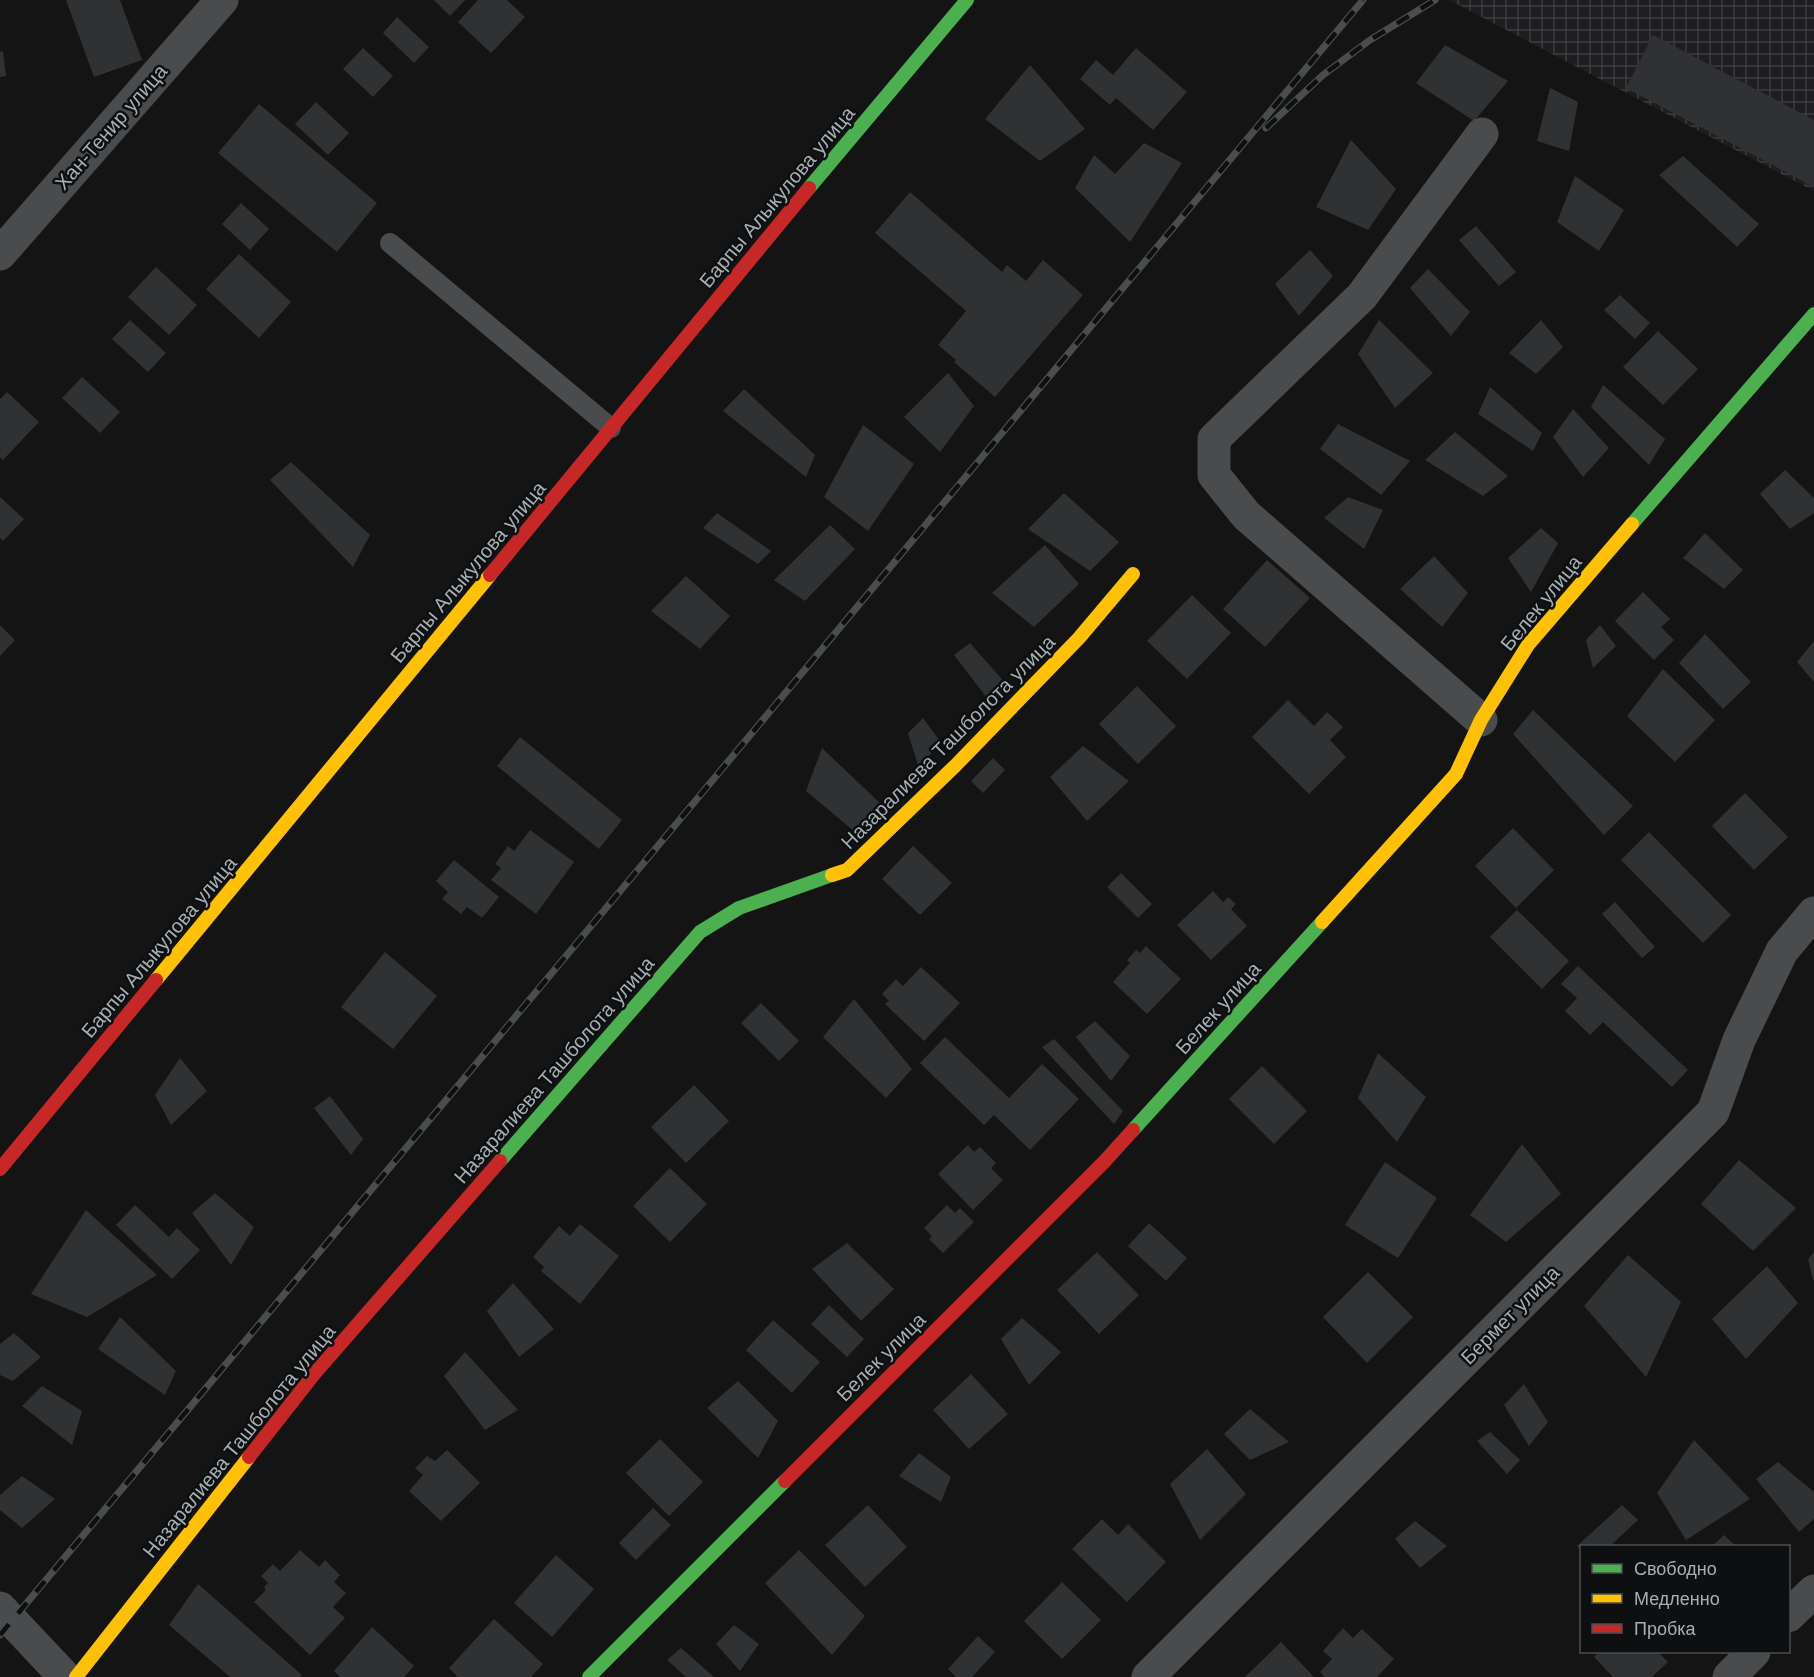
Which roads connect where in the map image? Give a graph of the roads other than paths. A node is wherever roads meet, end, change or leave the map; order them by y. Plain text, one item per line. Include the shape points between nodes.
1 (222, 0) edge
2 (967, 0) edge
3 (1482, 134) dead end
4 (390, 243) dead end
5 (0, 254) edge
6 (1814, 314) edge
7 (611, 428) junction
8 (1133, 574) dead end
9 (1481, 720) junction
10 (1814, 913) edge
11 (0, 1169) edge
12 (1814, 1590) edge
13 (0, 1608) edge
14 (1790, 1615) edge
15 (1753, 1653) edge
16 (65, 1677) edge
17 (76, 1677) edge
18 (589, 1677) edge
19 (1148, 1677) edge
20 (1729, 1677) edge

1 - 5 street, Хан-Тенир улица
2 - 7 street, Барпы Алыкулова улица
3 - 9 street via 1362,296 1214,439 1214,475 1246,515
4 - 7 lane
6 - 9 street, Белек улица via 1528,645
7 - 11 street, Барпы Алыкулова улица
8 - 17 street, Назаралиева Ташболота улица via 1079,638 847,870 739,908 700,932 315,1373
9 - 18 street, Белек улица via 1456,774 1104,1162
10 - 19 street, Бермет улица via 1782,951 1739,1040 1713,1112
12 - 14 street
13 - 16 street
15 - 20 street

